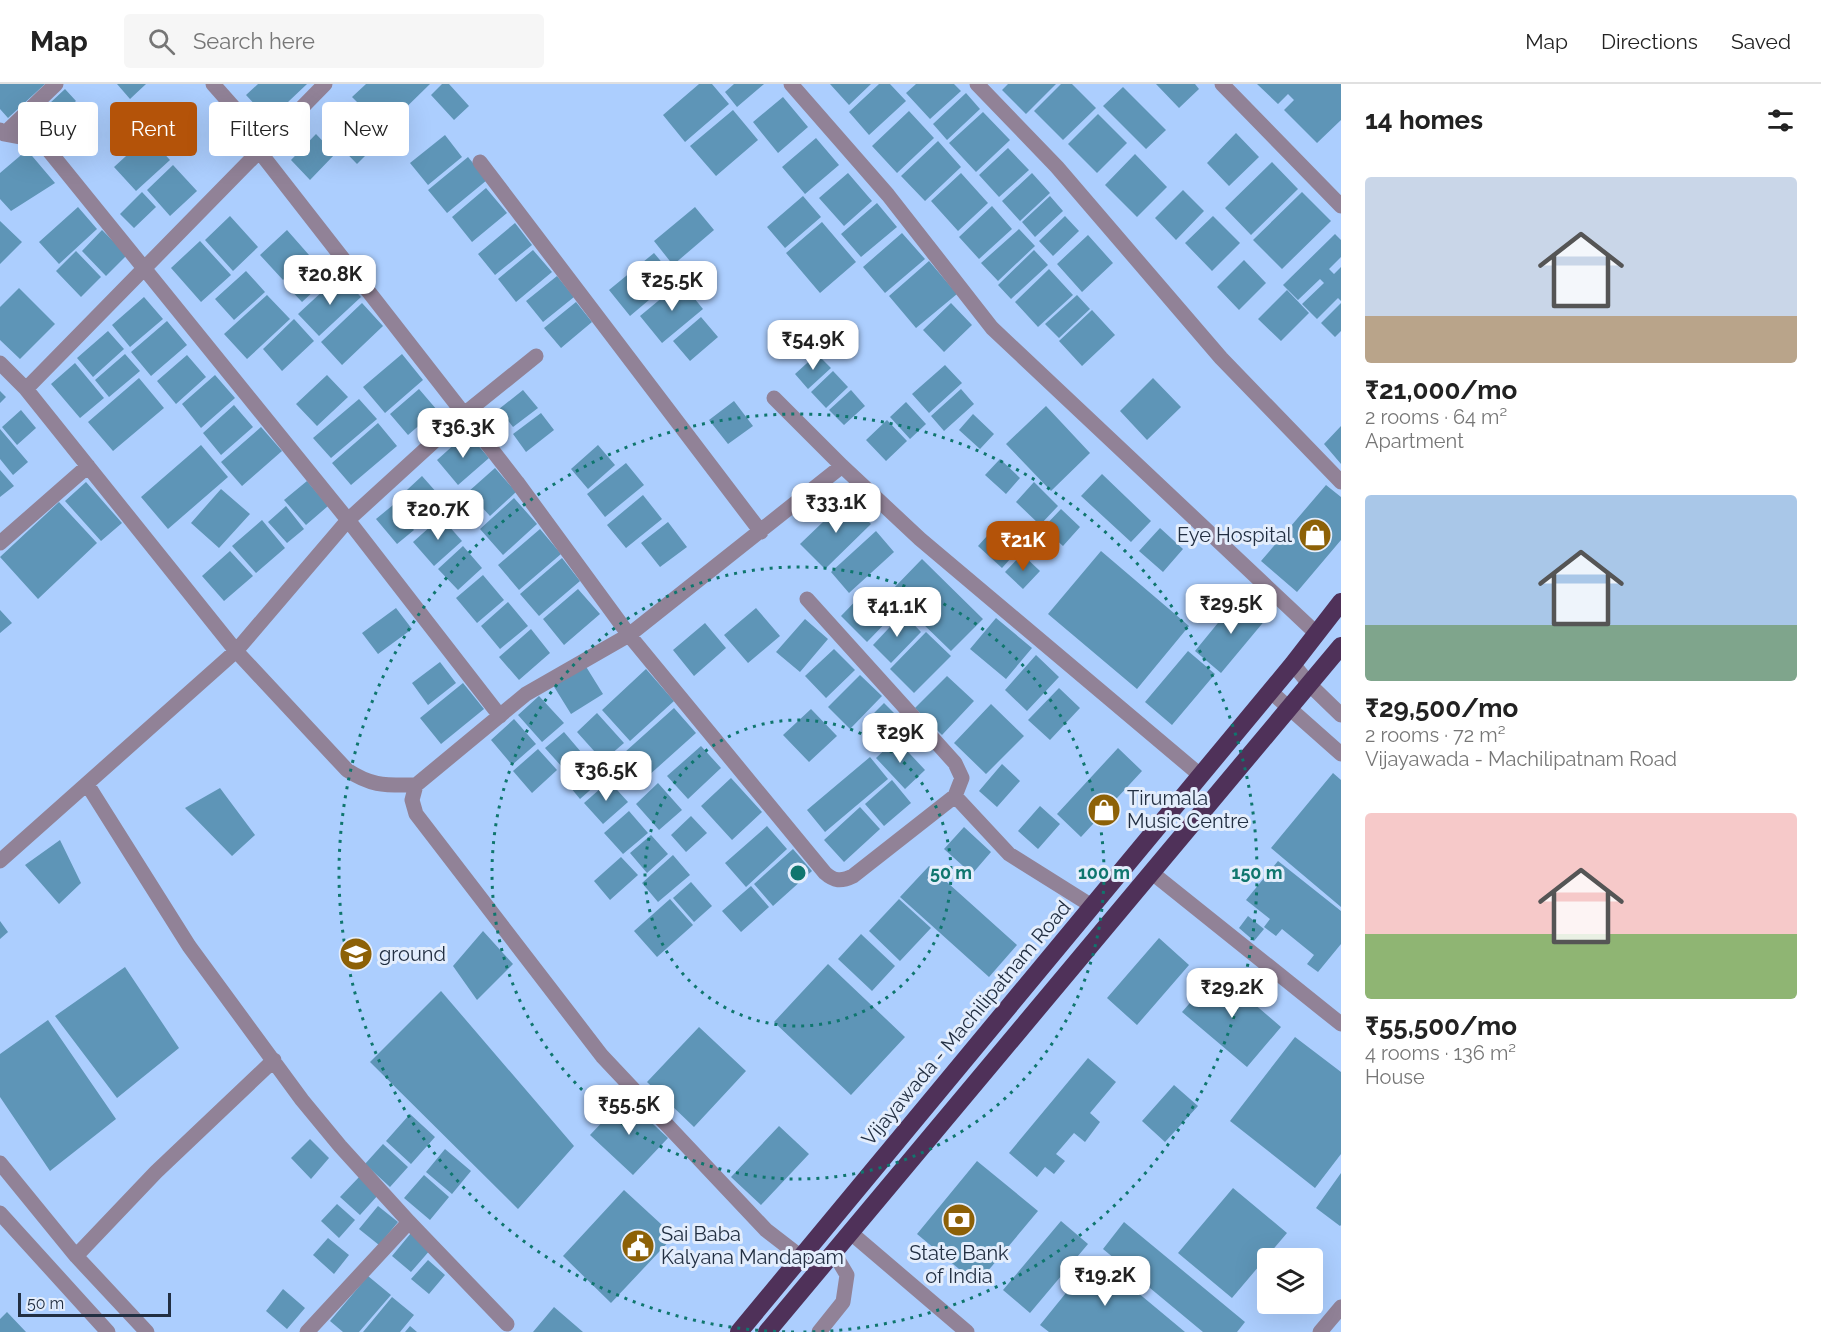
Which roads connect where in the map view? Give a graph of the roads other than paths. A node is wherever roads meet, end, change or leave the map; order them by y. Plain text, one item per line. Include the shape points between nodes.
1 (56, 84) edge
2 (213, 84) edge
3 (325, 84) edge
4 (791, 84) edge
5 (1222, 84) edge
6 (985, 87) edge
7 (227, 102) edge
8 (307, 102) edge
9 (2, 132) edge
10 (254, 156) edge
11 (268, 156) edge
12 (480, 162) dead end
13 (1341, 206) edge
14 (146, 268) junction
15 (536, 356) dead end
16 (0, 363) edge
17 (26, 389) junction
18 (774, 398) dead end
19 (464, 414) junction
20 (88, 466) junction
21 (842, 466) junction
22 (1341, 482) edge
23 (348, 519) junction
24 (761, 532) junction
25 (0, 543) edge
26 (807, 599) dead end
27 (1341, 602) edge
28 (1316, 633) junction
29 (629, 635) junction
30 (1341, 646) edge
31 (236, 651) junction
32 (1293, 664) junction
33 (1310, 685) junction
34 (1270, 691) junction
35 (1291, 708) junction
36 (1341, 715) edge
37 (500, 716) junction
38 (1341, 754) edge
39 (1200, 775) junction
40 (87, 784) junction
41 (416, 785) junction
42 (955, 796) junction
43 (0, 861) edge
44 (1151, 872) junction
45 (1092, 906) junction
46 (1341, 1024) edge
47 (968, 1056) junction
48 (274, 1060) junction
49 (984, 1072) junction
50 (0, 1163) edge
51 (0, 1213) edge
52 (409, 1222) junction
53 (851, 1233) junction
54 (834, 1253) junction
55 (76, 1256) junction
56 (801, 1257) junction
57 (1341, 1307) edge
58 (507, 1324) dead end
59 (108, 1332) edge
60 (147, 1332) edge
61 (307, 1332) edge
62 (739, 1332) edge
63 (767, 1332) edge
64 (819, 1332) edge
65 (967, 1332) edge
66 (1320, 1332) edge

1 - 9 street
2 - 7 street
3 - 8 street
4 - 28 street via 888,195 992,328
5 - 13 street
6 - 22 street via 1221,358
9 - 14 street via 41,141
10 - 14 street
11 - 19 street
12 - 24 street
14 - 17 street
14 - 23 street
15 - 19 street
16 - 17 street
17 - 20 street
18 - 21 street
19 - 23 street
19 - 29 street
20 - 25 street
20 - 31 street
21 - 24 street
21 - 39 street via 920,539
23 - 31 street
23 - 37 street
24 - 29 street
26 - 42 street via 955,764 962,778
27 - 28 highway, Vijayawada - Machilipatnam Road
28 - 32 highway, Vijayawada - Machilipatnam Road
29 - 37 street via 525,694
29 - 42 street via 831,879 839,881 853,876
30 - 33 highway
31 - 40 street
31 - 41 street via 347,770 384,786
32 - 33 street
32 - 34 highway, Vijayawada - Machilipatnam Road
33 - 35 highway
33 - 36 street
34 - 35 street
34 - 39 highway, Vijayawada - Machilipatnam Road
35 - 38 street
35 - 44 highway
37 - 41 street
39 - 45 highway, Vijayawada - Machilipatnam Road
40 - 43 street
40 - 48 street via 189,946
41 - 56 street via 412,800 416,814 602,1056 766,1230
42 - 45 street via 1009,854
44 - 46 street
44 - 49 highway
45 - 47 highway, Vijayawada - Machilipatnam Road
47 - 49 highway
47 - 56 highway, Vijayawada - Machilipatnam Road
48 - 52 street via 340,1146
48 - 55 street via 156,1172
49 - 53 highway
50 - 55 street
51 - 59 street
52 - 58 street
52 - 61 street
53 - 54 highway
53 - 65 street
54 - 63 highway
54 - 64 street via 848,1275 843,1302
55 - 60 street
56 - 62 highway, Vijayawada - Machilipatnam Road
57 - 66 street

